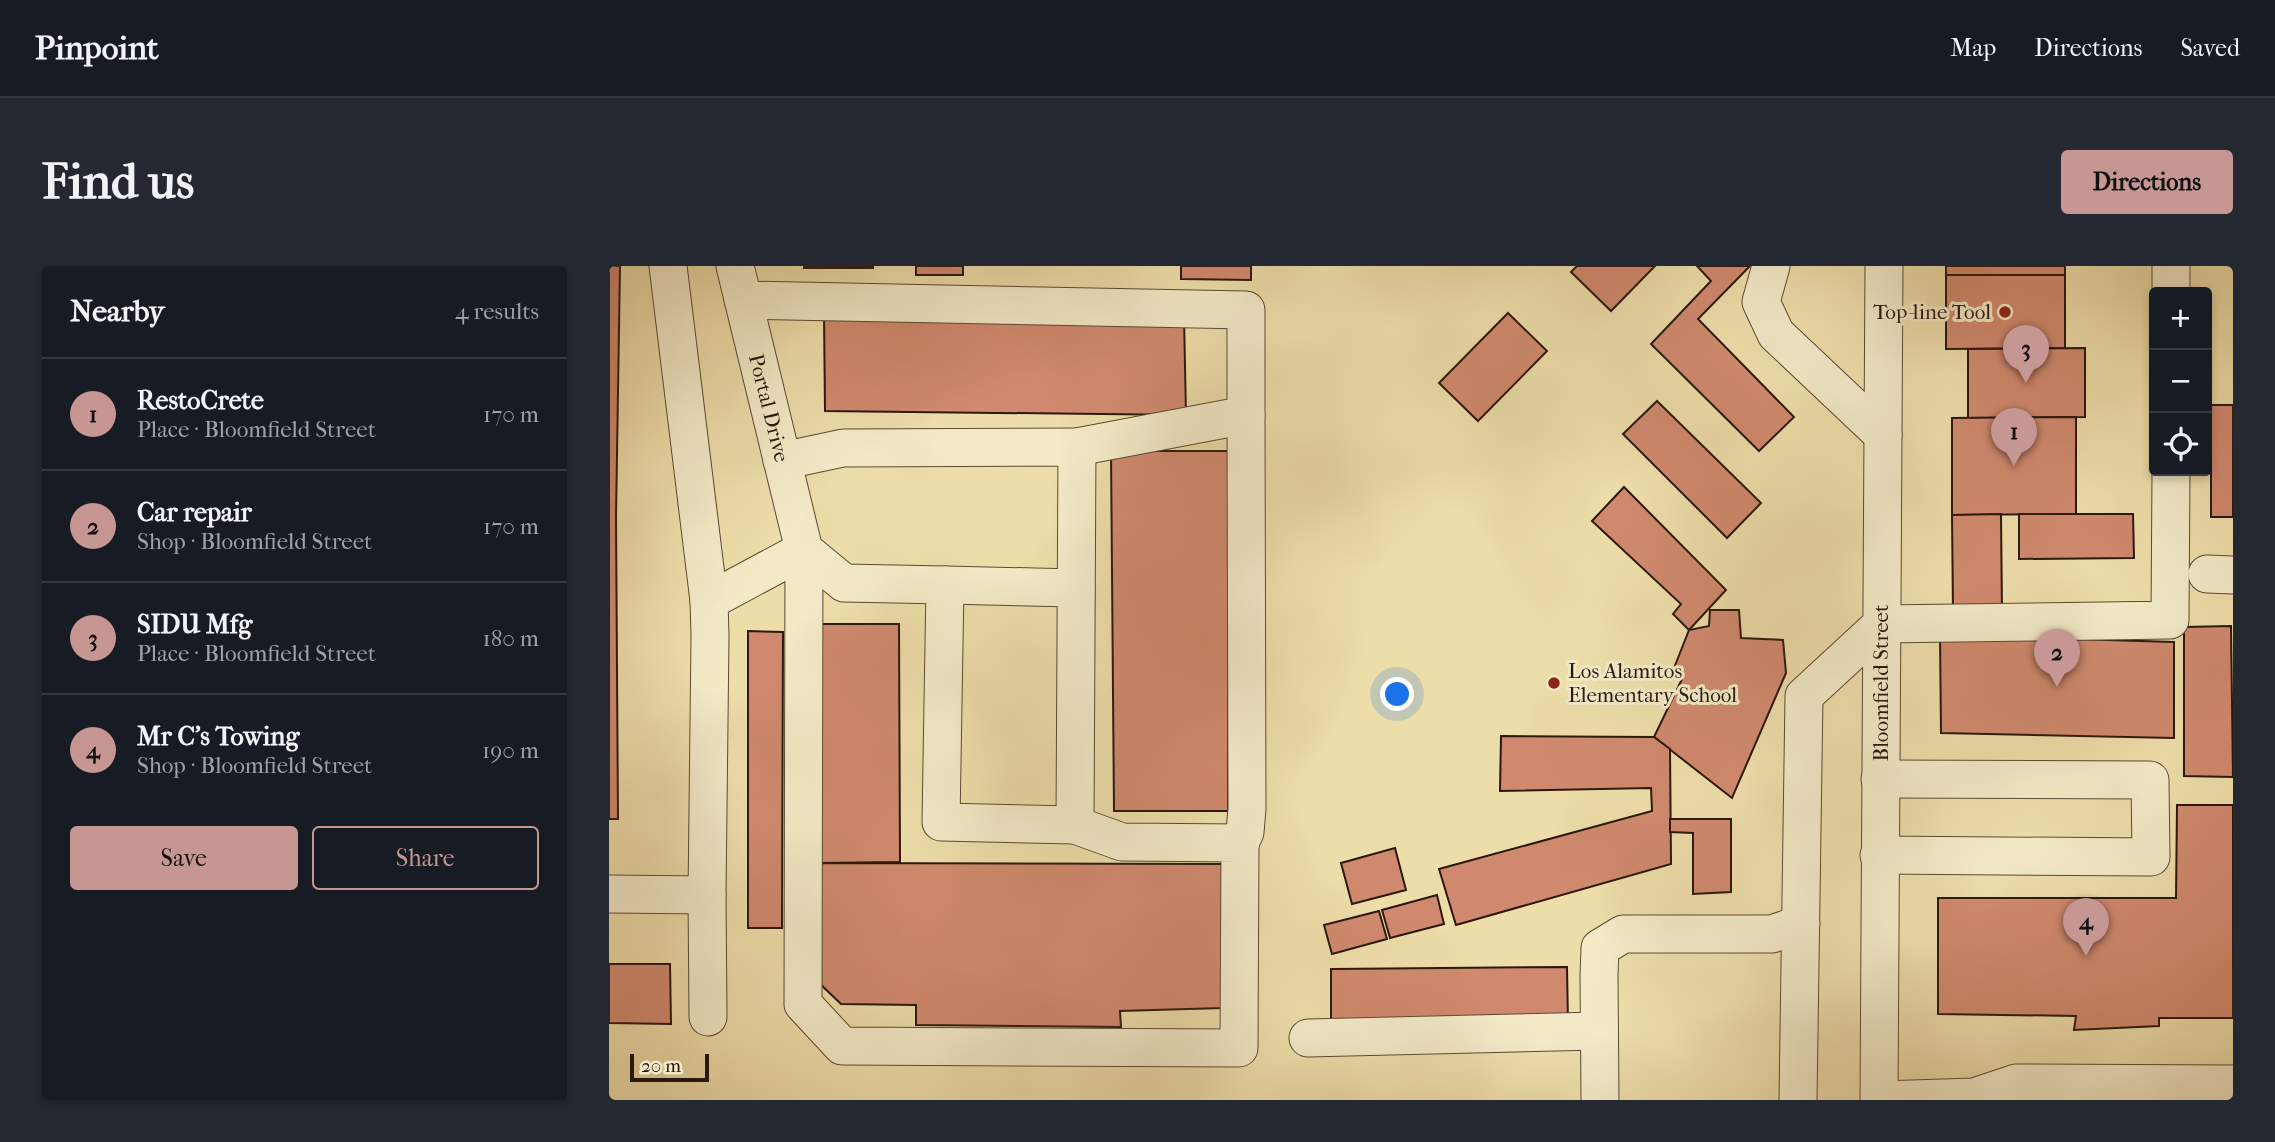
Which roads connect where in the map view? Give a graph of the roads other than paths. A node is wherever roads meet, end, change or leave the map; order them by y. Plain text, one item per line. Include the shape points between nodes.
1 (668, 266) edge
2 (1771, 266) edge
3 (1884, 266) edge
4 (2171, 266) edge
5 (739, 283) edge
6 (2171, 287) edge
7 (1246, 415) junction
8 (1883, 435) junction
9 (1077, 447) junction
10 (782, 461) junction
11 (2171, 476) edge
12 (804, 550) junction
13 (945, 585) junction
14 (1076, 588) junction
15 (709, 601) junction
16 (1882, 624) junction
17 (1880, 779) junction
18 (1075, 825) junction
19 (1240, 843) junction
20 (1879, 855) junction
21 (609, 894) edge
22 (707, 895) junction
23 (1801, 924) junction
24 (708, 1017) dead end
25 (1599, 1031) junction
26 (1308, 1038) dead end
27 (2233, 1084) edge
28 (1600, 1100) edge
29 (1798, 1100) edge
30 (1880, 1100) edge

1 - 15 street
2 - 8 street via 1762,302 1776,334
3 - 8 street, Bloomfield Street
4 - 6 street
5 - 7 street via 1247,310
5 - 10 street, Portal Drive
7 - 9 street
7 - 19 street via 1247,809
8 - 16 street, Bloomfield Street
9 - 10 street via 843,448
9 - 14 street
10 - 12 street, Portal Drive
11 - 16 street via 2170,620
12 - 13 street via 844,583
12 - 15 street
12 - 19 street, Portal Drive via 803,1004 842,1046 1239,1048
13 - 14 street
13 - 18 street via 941,822
14 - 18 street
15 - 22 street
16 - 17 street, Bloomfield Street
16 - 23 street via 1804,696
17 - 20 street, Bloomfield Street
17 - 20 street via 2150,780 2151,857
18 - 19 street via 1122,842
20 - 30 street, Bloomfield Street
21 - 22 street
22 - 24 street
23 - 25 street via 1772,934 1623,934 1600,948
23 - 29 street
25 - 26 street
25 - 28 street
27 - 30 street via 2016,1083 1974,1097

